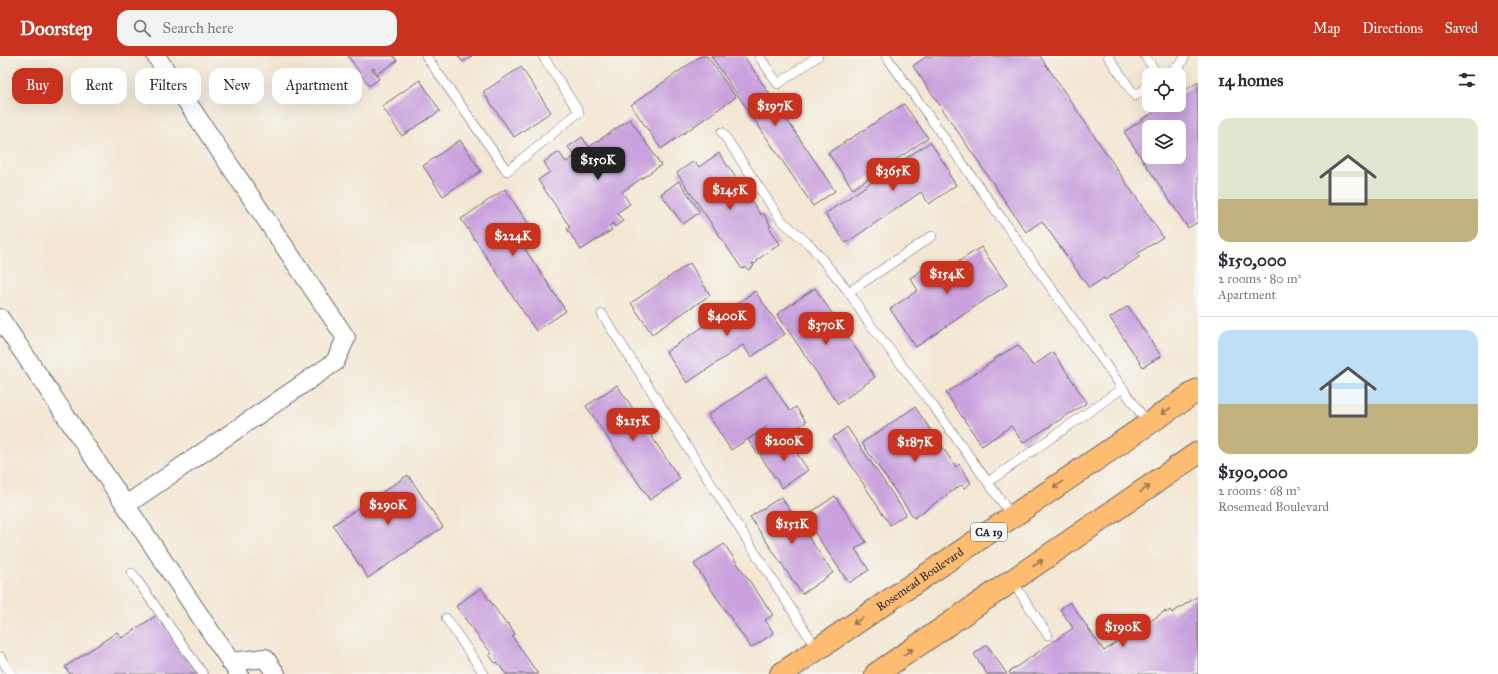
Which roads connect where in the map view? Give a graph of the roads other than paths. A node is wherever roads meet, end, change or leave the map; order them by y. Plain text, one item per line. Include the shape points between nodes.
1 (156, 56) edge
2 (426, 56) edge
3 (543, 56) edge
4 (759, 56) edge
5 (818, 56) edge
6 (886, 56) edge
7 (1108, 56) edge
8 (1145, 56) edge
9 (1185, 56) edge
10 (1153, 68) edge
11 (1176, 68) edge
12 (1142, 91) edge
13 (722, 132) dead end
14 (932, 236) dead end
15 (849, 292) junction
16 (602, 314) dead end
17 (0, 318) edge
18 (1123, 388) junction
19 (1198, 390) edge
20 (1148, 424) junction
21 (1198, 453) edge
22 (988, 482) junction
23 (126, 505) junction
24 (1012, 516) junction
25 (132, 573) dead end
26 (1012, 580) junction
27 (446, 618) dead end
28 (1048, 635) dead end
29 (817, 649) junction
30 (0, 657) edge
31 (234, 668) edge
32 (12, 674) edge
33 (203, 674) edge
34 (276, 674) edge
35 (484, 674) edge
36 (781, 674) edge
37 (876, 674) edge

1 - 23 street via 346,338 335,362
2 - 3 lane via 507,171 579,112
4 - 5 lane via 778,84
6 - 18 lane
7 - 12 lane via 1135,96
8 - 10 lane
9 - 11 lane
13 - 15 lane via 781,220 811,246
14 - 15 lane
15 - 22 lane via 866,319
16 - 29 lane
17 - 23 street
18 - 20 lane
18 - 22 lane
19 -> 20 main road, Rosemead Boulevard / CA 19
20 -> 24 main road, Rosemead Boulevard / CA 19
26 -> 21 main road
22 - 24 lane
23 - 31 street
24 -> 29 main road, Rosemead Boulevard / CA 19
25 - 33 lane
26 - 28 lane
37 -> 26 main road
27 - 35 lane
29 - 36 main road, Rosemead Boulevard / CA 19
30 - 32 lane
31 - 34 street via 265,658

